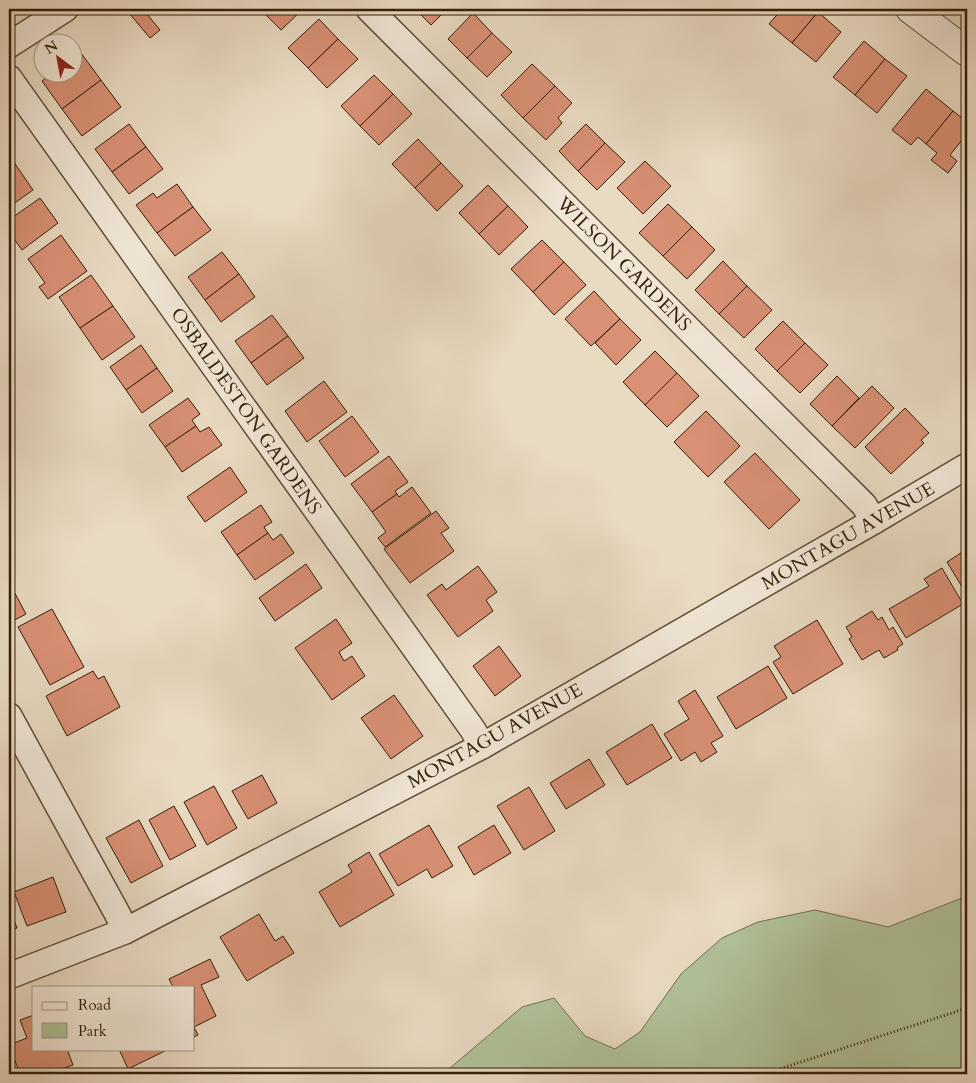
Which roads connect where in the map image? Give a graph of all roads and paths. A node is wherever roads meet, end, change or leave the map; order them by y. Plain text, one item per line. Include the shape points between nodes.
1 (65, 9) edge
2 (369, 9) edge
3 (910, 9) edge
4 (9, 45) edge
5 (967, 52) edge
6 (9, 78) edge
7 (967, 466) edge
8 (874, 521) junction
9 (9, 716) edge
10 (482, 746) junction
11 (125, 931) junction
12 (9, 976) edge
13 (967, 1008) edge
14 (764, 1074) edge

1 - 4 street
2 - 8 street, WILSON GARDENS via 864,505
3 - 5 street
6 - 10 street, OSBALDESTON GARDENS
7 - 8 street, MONTAGU AVENUE
8 - 10 street, MONTAGU AVENUE
9 - 11 street
10 - 11 street, MONTAGU AVENUE
11 - 12 street, MONTAGU AVENUE
13 - 14 path

